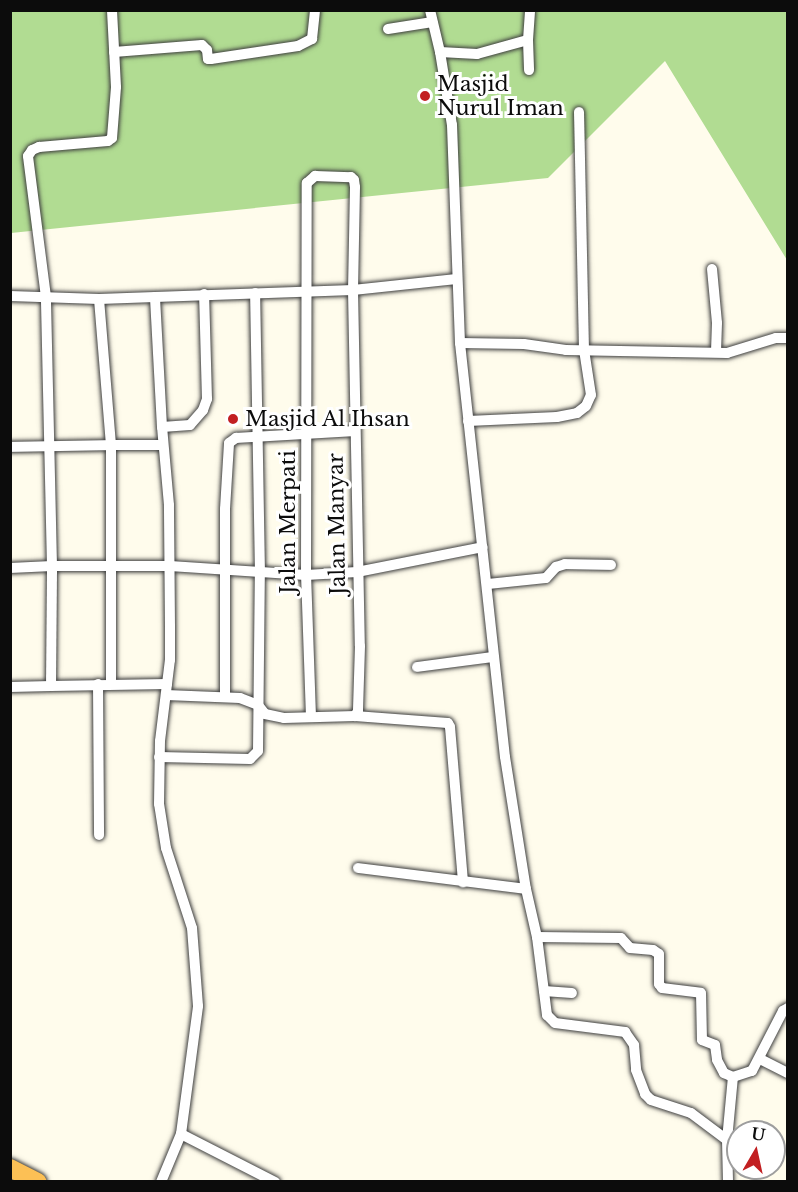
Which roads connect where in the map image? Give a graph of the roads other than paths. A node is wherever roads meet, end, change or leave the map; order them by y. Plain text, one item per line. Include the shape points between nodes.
1 (112, 10) edge
2 (315, 10) edge
3 (430, 10) edge
4 (530, 10) edge
5 (432, 22) junction
6 (388, 29) dead end
7 (528, 40) junction
8 (114, 52) junction
9 (440, 52) junction
10 (529, 70) dead end
11 (579, 112) dead end
12 (355, 187) joint
13 (712, 269) dead end
14 (456, 279) junction
15 (353, 290) junction
16 (306, 292) junction
17 (255, 293) junction
18 (204, 294) junction
19 (10, 296) edge
20 (46, 297) junction
21 (155, 297) junction
22 (99, 299) junction
23 (788, 338) edge
24 (460, 343) junction
25 (584, 350) junction
26 (716, 352) junction
27 (468, 421) junction
28 (162, 427) junction
29 (355, 432) junction
30 (308, 436) junction
31 (259, 438) junction
32 (49, 445) junction
33 (111, 445) junction
34 (163, 445) junction
35 (10, 447) edge
36 (483, 547) junction
37 (611, 565) dead end
38 (52, 566) junction
39 (111, 566) junction
40 (170, 566) junction
41 (10, 568) edge
42 (225, 571) junction
43 (357, 572) junction
44 (260, 574) junction
45 (306, 575) junction
46 (488, 584) junction
47 (493, 657) junction
48 (417, 667) dead end
49 (98, 684) junction
50 (111, 684) junction
51 (51, 686) junction
52 (10, 687) edge
53 (166, 690) junction
54 (225, 697) junction
55 (258, 705) junction
56 (355, 716) junction
57 (311, 717) junction
58 (159, 757) junction
59 (99, 835) dead end
60 (358, 867) dead end
61 (463, 882) junction
62 (526, 889) junction
63 (537, 937) junction
64 (544, 991) junction
65 (572, 993) dead end
66 (788, 1008) edge
67 (760, 1059) junction
68 (788, 1073) edge
69 (733, 1077) junction
70 (729, 1120) edge
71 (181, 1134) junction
72 (726, 1139) edge
73 (10, 1168) edge
74 (38, 1182) edge
75 (161, 1182) edge
76 (275, 1182) edge

1 - 8 street
2 - 8 street via 312,39 298,46 211,59 202,45
3 - 5 street
4 - 7 street
5 - 6 street
5 - 9 street
7 - 9 street via 477,54
7 - 10 street
8 - 20 street via 112,138 39,147 28,156
9 - 14 street via 452,125
11 - 25 street
12 - 15 street, Jalan Manyar
12 - 16 street, Jalan Merpati via 351,177 315,176 307,183
13 - 26 street
14 - 15 street
14 - 24 street
15 - 16 street
15 - 29 street, Jalan Manyar
16 - 17 street
16 - 30 street, Jalan Merpati
17 - 18 street
17 - 31 street
18 - 21 street
18 - 28 street via 207,399 190,425
19 - 20 street
20 - 22 street
20 - 32 street
21 - 22 street
21 - 28 street
22 - 33 street
23 - 26 street via 776,338 738,351
24 - 25 street
24 - 27 street
25 - 26 street
25 - 27 street via 591,394 586,406 577,413
27 - 36 street
28 - 34 street
29 - 30 street
29 - 43 street, Jalan Manyar
30 - 31 street
30 - 45 street, Jalan Merpati
31 - 42 street via 236,438 227,446
31 - 44 street
32 - 33 street
32 - 35 street
32 - 38 street
33 - 34 street
33 - 39 street
34 - 40 street
36 - 43 street
36 - 46 street
37 - 46 street via 564,564 546,578
38 - 39 street
38 - 41 street
38 - 51 street
39 - 40 street
39 - 50 street
40 - 42 street
40 - 53 street via 170,660
42 - 44 street
42 - 54 street
43 - 45 street
43 - 56 street, Jalan Manyar via 360,646
44 - 45 street
44 - 55 street
45 - 57 street, Jalan Merpati
46 - 47 street
47 - 48 street
47 - 62 street
49 - 50 street
49 - 51 street
49 - 59 street
50 - 53 street
51 - 52 street
53 - 54 street
53 - 58 street
54 - 55 street
55 - 57 street via 265,714 273,716
55 - 58 street via 258,751 250,759
56 - 57 street
56 - 61 street via 448,723
58 - 71 street via 162,830 172,873 188,909 196,962 198,1006
60 - 61 street
61 - 62 street
62 - 63 street
63 - 64 street
63 - 69 street via 621,938 632,949 659,954 662,988 701,993 702,1040 715,1044 724,1073
64 - 65 street
64 - 72 street via 551,1021 625,1032 634,1045 636,1070 645,1094 651,1100 691,1113
66 - 67 street
67 - 68 street
67 - 69 street via 752,1071
69 - 70 street
71 - 75 street
71 - 76 street
73 - 74 highway

